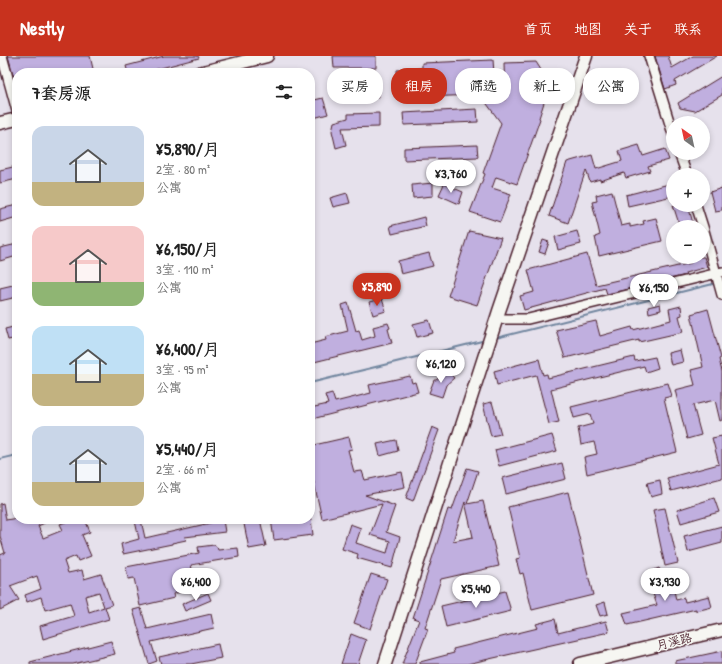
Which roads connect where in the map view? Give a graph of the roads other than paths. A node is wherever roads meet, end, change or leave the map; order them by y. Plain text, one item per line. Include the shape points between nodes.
1 (2, 56) edge
2 (267, 56) edge
3 (586, 56) edge
4 (649, 56) edge
5 (220, 68) edge
6 (12, 93) edge
7 (667, 116) edge
8 (12, 120) edge
9 (0, 123) edge
10 (710, 248) edge
11 (719, 275) edge
12 (721, 291) edge
13 (496, 319) junction
14 (722, 630) edge
15 (384, 664) edge
16 (580, 664) edge

1 - 6 street
2 - 5 street
3 - 13 street
4 - 7 street
8 - 9 street
10 - 11 street
11 - 12 street
11 - 13 street via 528,319
13 - 15 street
14 - 16 street, 月溪路

